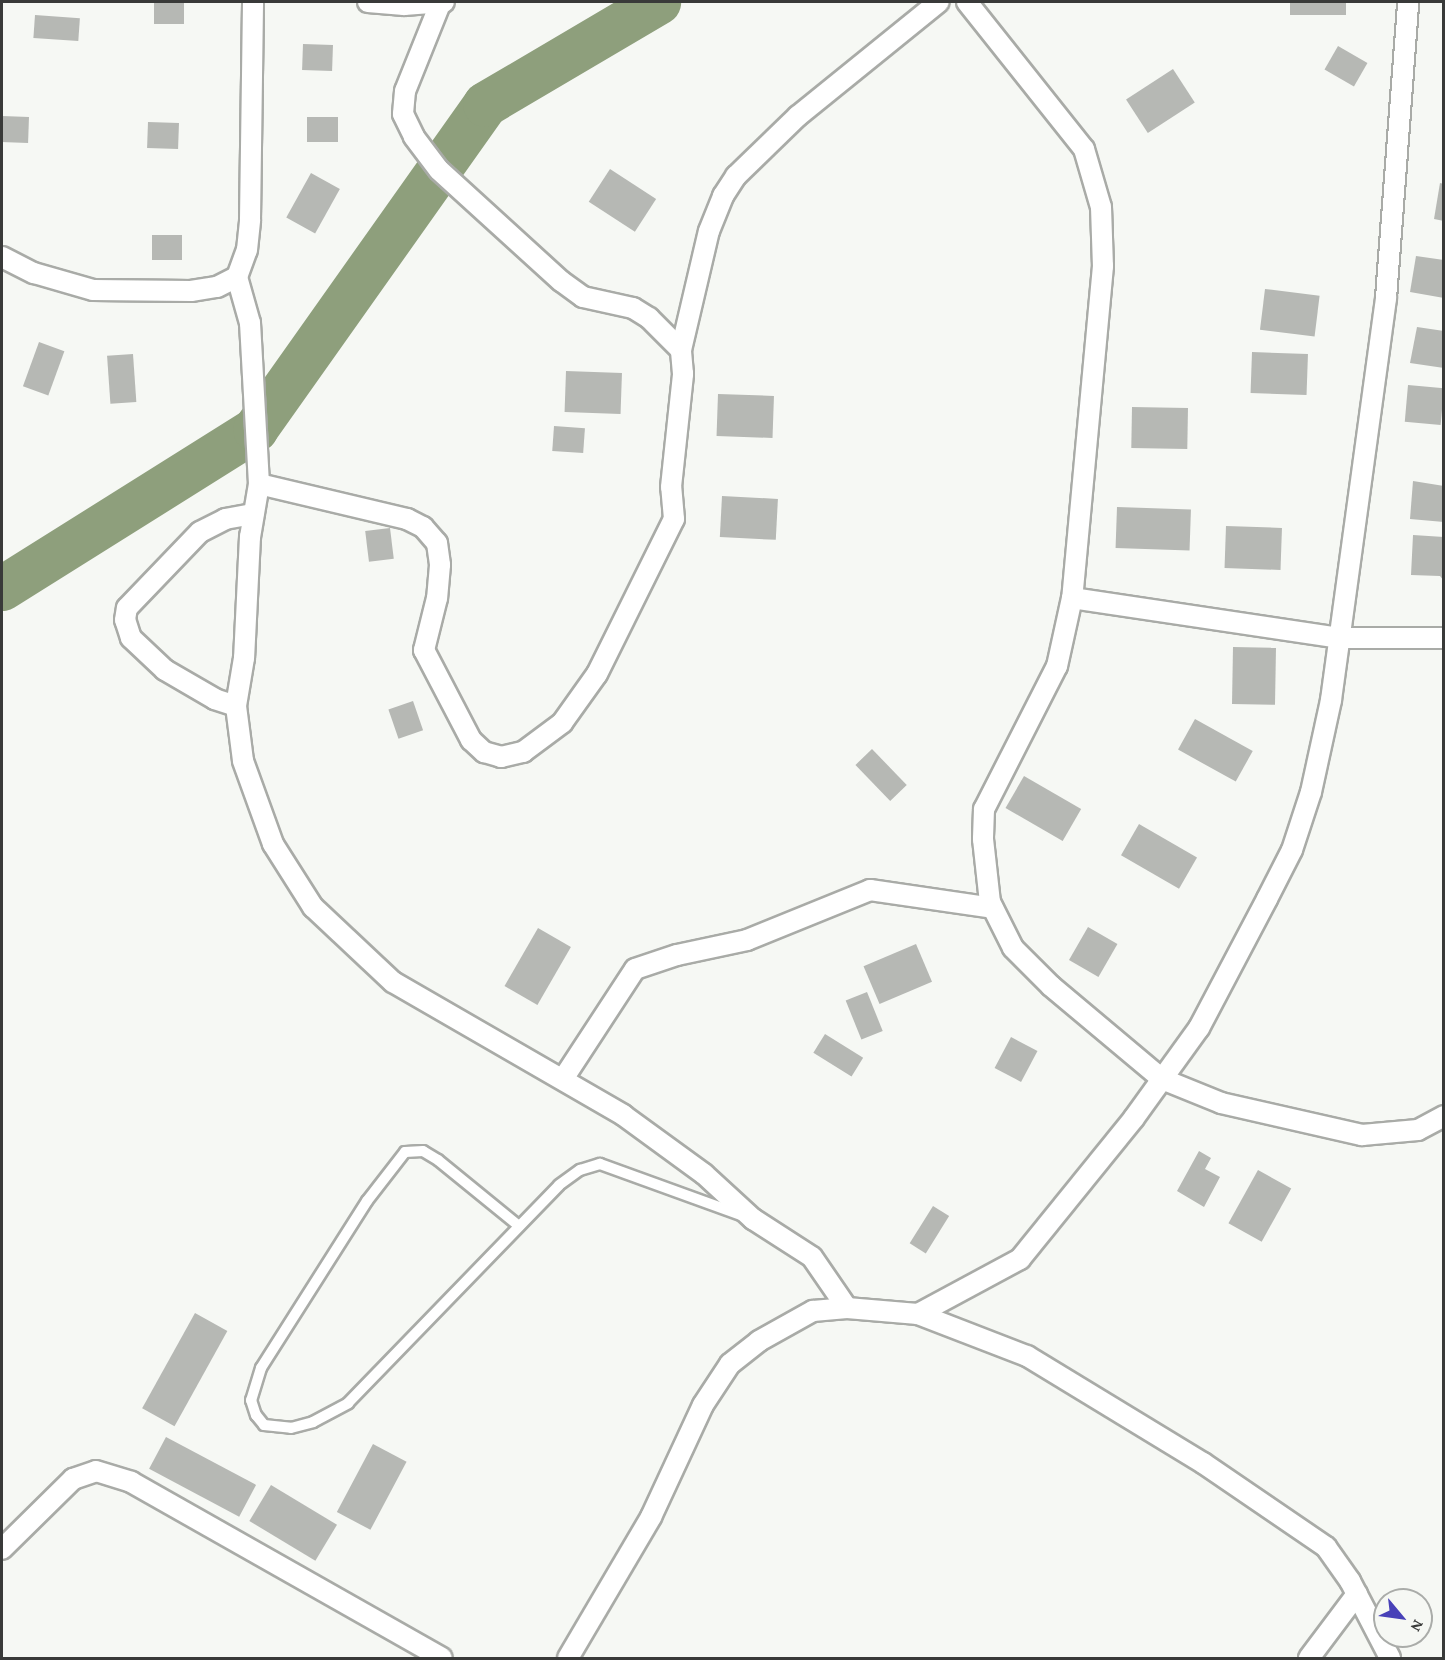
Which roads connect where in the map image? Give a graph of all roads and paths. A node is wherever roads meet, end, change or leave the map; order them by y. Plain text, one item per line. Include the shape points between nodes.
1 (253, 2) edge
2 (368, 2) edge
3 (939, 2) edge
4 (967, 2) edge
5 (1408, 2) edge
6 (442, 3) edge
7 (2, 257) edge
8 (237, 277) junction
9 (681, 350) junction
10 (259, 484) junction
11 (254, 514) junction
12 (1072, 598) junction
13 (1443, 638) edge
14 (1339, 639) junction
15 (236, 706) junction
16 (993, 908) junction
17 (1162, 1078) junction
18 (563, 1079) junction
19 (1443, 1116) edge
20 (753, 1219) junction
21 (519, 1226) junction
22 (847, 1308) junction
23 (918, 1314) junction
24 (2, 1549) edge
25 (1357, 1594) junction
26 (442, 1659) edge
27 (568, 1659) edge
28 (1309, 1659) edge
29 (1390, 1659) edge

1 - 8 street via 250,219 247,249
2 - 6 street
3 - 9 street via 807,109 736,176 709,231
4 - 12 street via 1084,149 1101,207 1103,266
5 - 14 street via 1386,298
6 - 9 street via 405,91 403,114 414,137 439,170 561,281 583,297 633,308 650,318
7 - 8 street via 34,273 93,291 191,291 216,288
8 - 10 street via 250,323
9 - 10 street via 683,374 671,487 674,519 597,674 562,723 523,752 501,757 484,752 471,740 424,650 437,598 440,565 437,543 423,527 407,519
10 - 11 street
11 - 15 street via 244,658
11 - 15 street via 225,519 200,532 127,608 125,620 131,638 165,670 215,699
12 - 14 street
12 - 16 street via 1057,666 984,809 983,839
13 - 14 street
14 - 17 street via 1311,792 1292,850 1199,1028
15 - 18 street via 243,761 273,844 313,907 393,982
16 - 17 street via 1012,948 1051,986
16 - 18 street via 870,890 747,940 677,955 635,969
17 - 19 street via 1221,1103 1362,1135 1418,1130
17 - 23 street via 1020,1259
18 - 20 street via 623,1115 704,1174
20 - 21 lane via 600,1164 580,1170 559,1185
20 - 22 street via 812,1257
21 - 21 lane via 348,1403 313,1422 291,1428 264,1425 256,1415 251,1400 261,1368 367,1201 405,1152 423,1151 438,1160
22 - 23 street
22 - 27 street via 813,1311 759,1341 730,1365 703,1405 651,1517
23 - 25 street via 1027,1356 1203,1463 1326,1547
24 - 26 street via 73,1479 96,1471 131,1482
25 - 28 street
25 - 29 street

